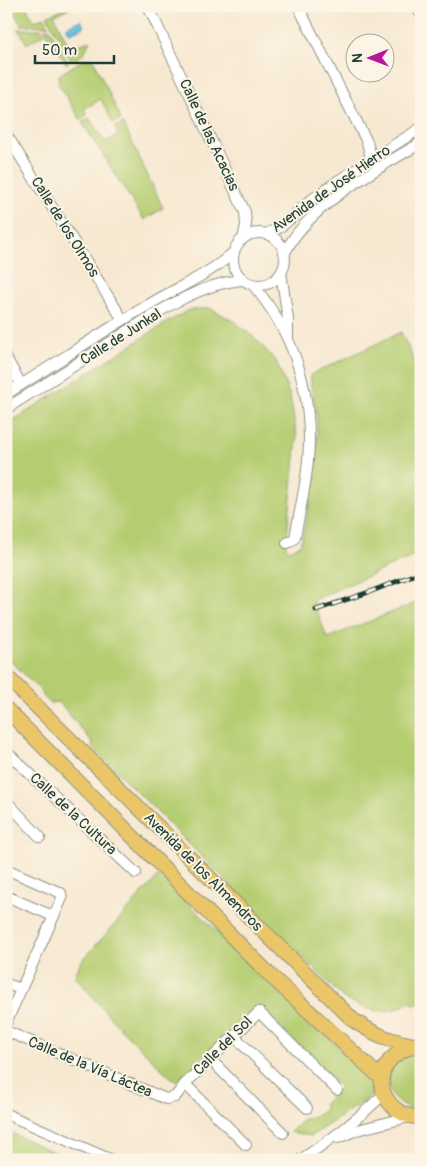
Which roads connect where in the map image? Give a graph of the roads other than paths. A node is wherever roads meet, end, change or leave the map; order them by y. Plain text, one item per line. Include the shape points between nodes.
1 (148, 6) edge
2 (298, 6) edge
3 (416, 6) edge
4 (421, 14) edge
5 (421, 128) edge
6 (6, 134) edge
7 (421, 143) edge
8 (369, 160) junction
9 (266, 234) junction
10 (243, 239) junction
11 (234, 252) junction
12 (285, 253) junction
13 (282, 273) junction
14 (248, 282) junction
15 (123, 320) junction
16 (288, 340) junction
17 (6, 358) edge
18 (21, 384) junction
19 (6, 394) edge
20 (6, 409) edge
21 (287, 543) dead end
22 (6, 676) edge
23 (6, 709) edge
24 (8, 755) edge
25 (6, 802) edge
26 (40, 837) dead end
27 (6, 869) edge
28 (136, 873) dead end
29 (6, 896) edge
30 (53, 916) junction
31 (6, 984) edge
32 (21, 989) junction
33 (6, 1023) edge
34 (6, 1031) edge
35 (234, 1036) junction
36 (417, 1046) edge
37 (210, 1059) junction
38 (382, 1079) junction
39 (185, 1084) junction
40 (337, 1090) dead end
41 (384, 1094) junction
42 (175, 1097) joint
43 (306, 1108) dead end
44 (6, 1114) edge
45 (418, 1117) edge
46 (283, 1133) dead end
47 (326, 1143) junction
48 (246, 1145) dead end
49 (112, 1160) edge
50 (300, 1160) edge

1 - 10 street, Calle de las Acacias via 245,212
2 - 8 street via 367,142
3 - 4 street
5 - 8 street, Avenida de José Hierro
6 - 15 street, Calle de los Olmos
7 - 12 street, Avenida de José Hierro via 320,210
8 - 9 street, Avenida de José Hierro via 311,200 282,226
9 - 10 street via 254,234
9 - 12 street via 276,239
10 - 11 street
11 - 14 street via 236,270
11 - 15 street, Calle de Junkal via 203,275
12 - 13 street
13 - 14 street via 269,284
13 - 16 street
14 - 16 street via 268,302
14 - 20 street, Calle de Junkal via 233,281 176,303
15 - 18 street, Calle de Junkal
16 - 21 street via 301,370 309,439 295,537
17 - 18 street
18 - 19 street, Calle de Junkal
22 - 36 main road, Avenida de los Almendros via 353,1020 377,1035
23 - 38 main road, Avenida de los Almendros via 271,976
24 - 28 street, Calle de la Cultura
25 - 26 street
27 - 30 street via 60,893 62,898
29 - 30 street
30 - 32 street
31 - 32 street
32 - 33 street
34 - 42 street, Calle de la Vía Láctea via 166,1099
35 - 37 street, Calle del Sol
35 - 40 street, Calle del Sol via 256,1013 261,1013
35 - 43 street
36 - 38 main road via 391,1059
37 - 39 street, Calle del Sol
37 - 46 street
38 - 41 main road
39 - 42 street, Calle del Sol
39 - 48 street
41 - 45 main road via 393,1109
41 - 47 street
44 - 49 street
45 - 47 street via 357,1130
47 - 50 street

